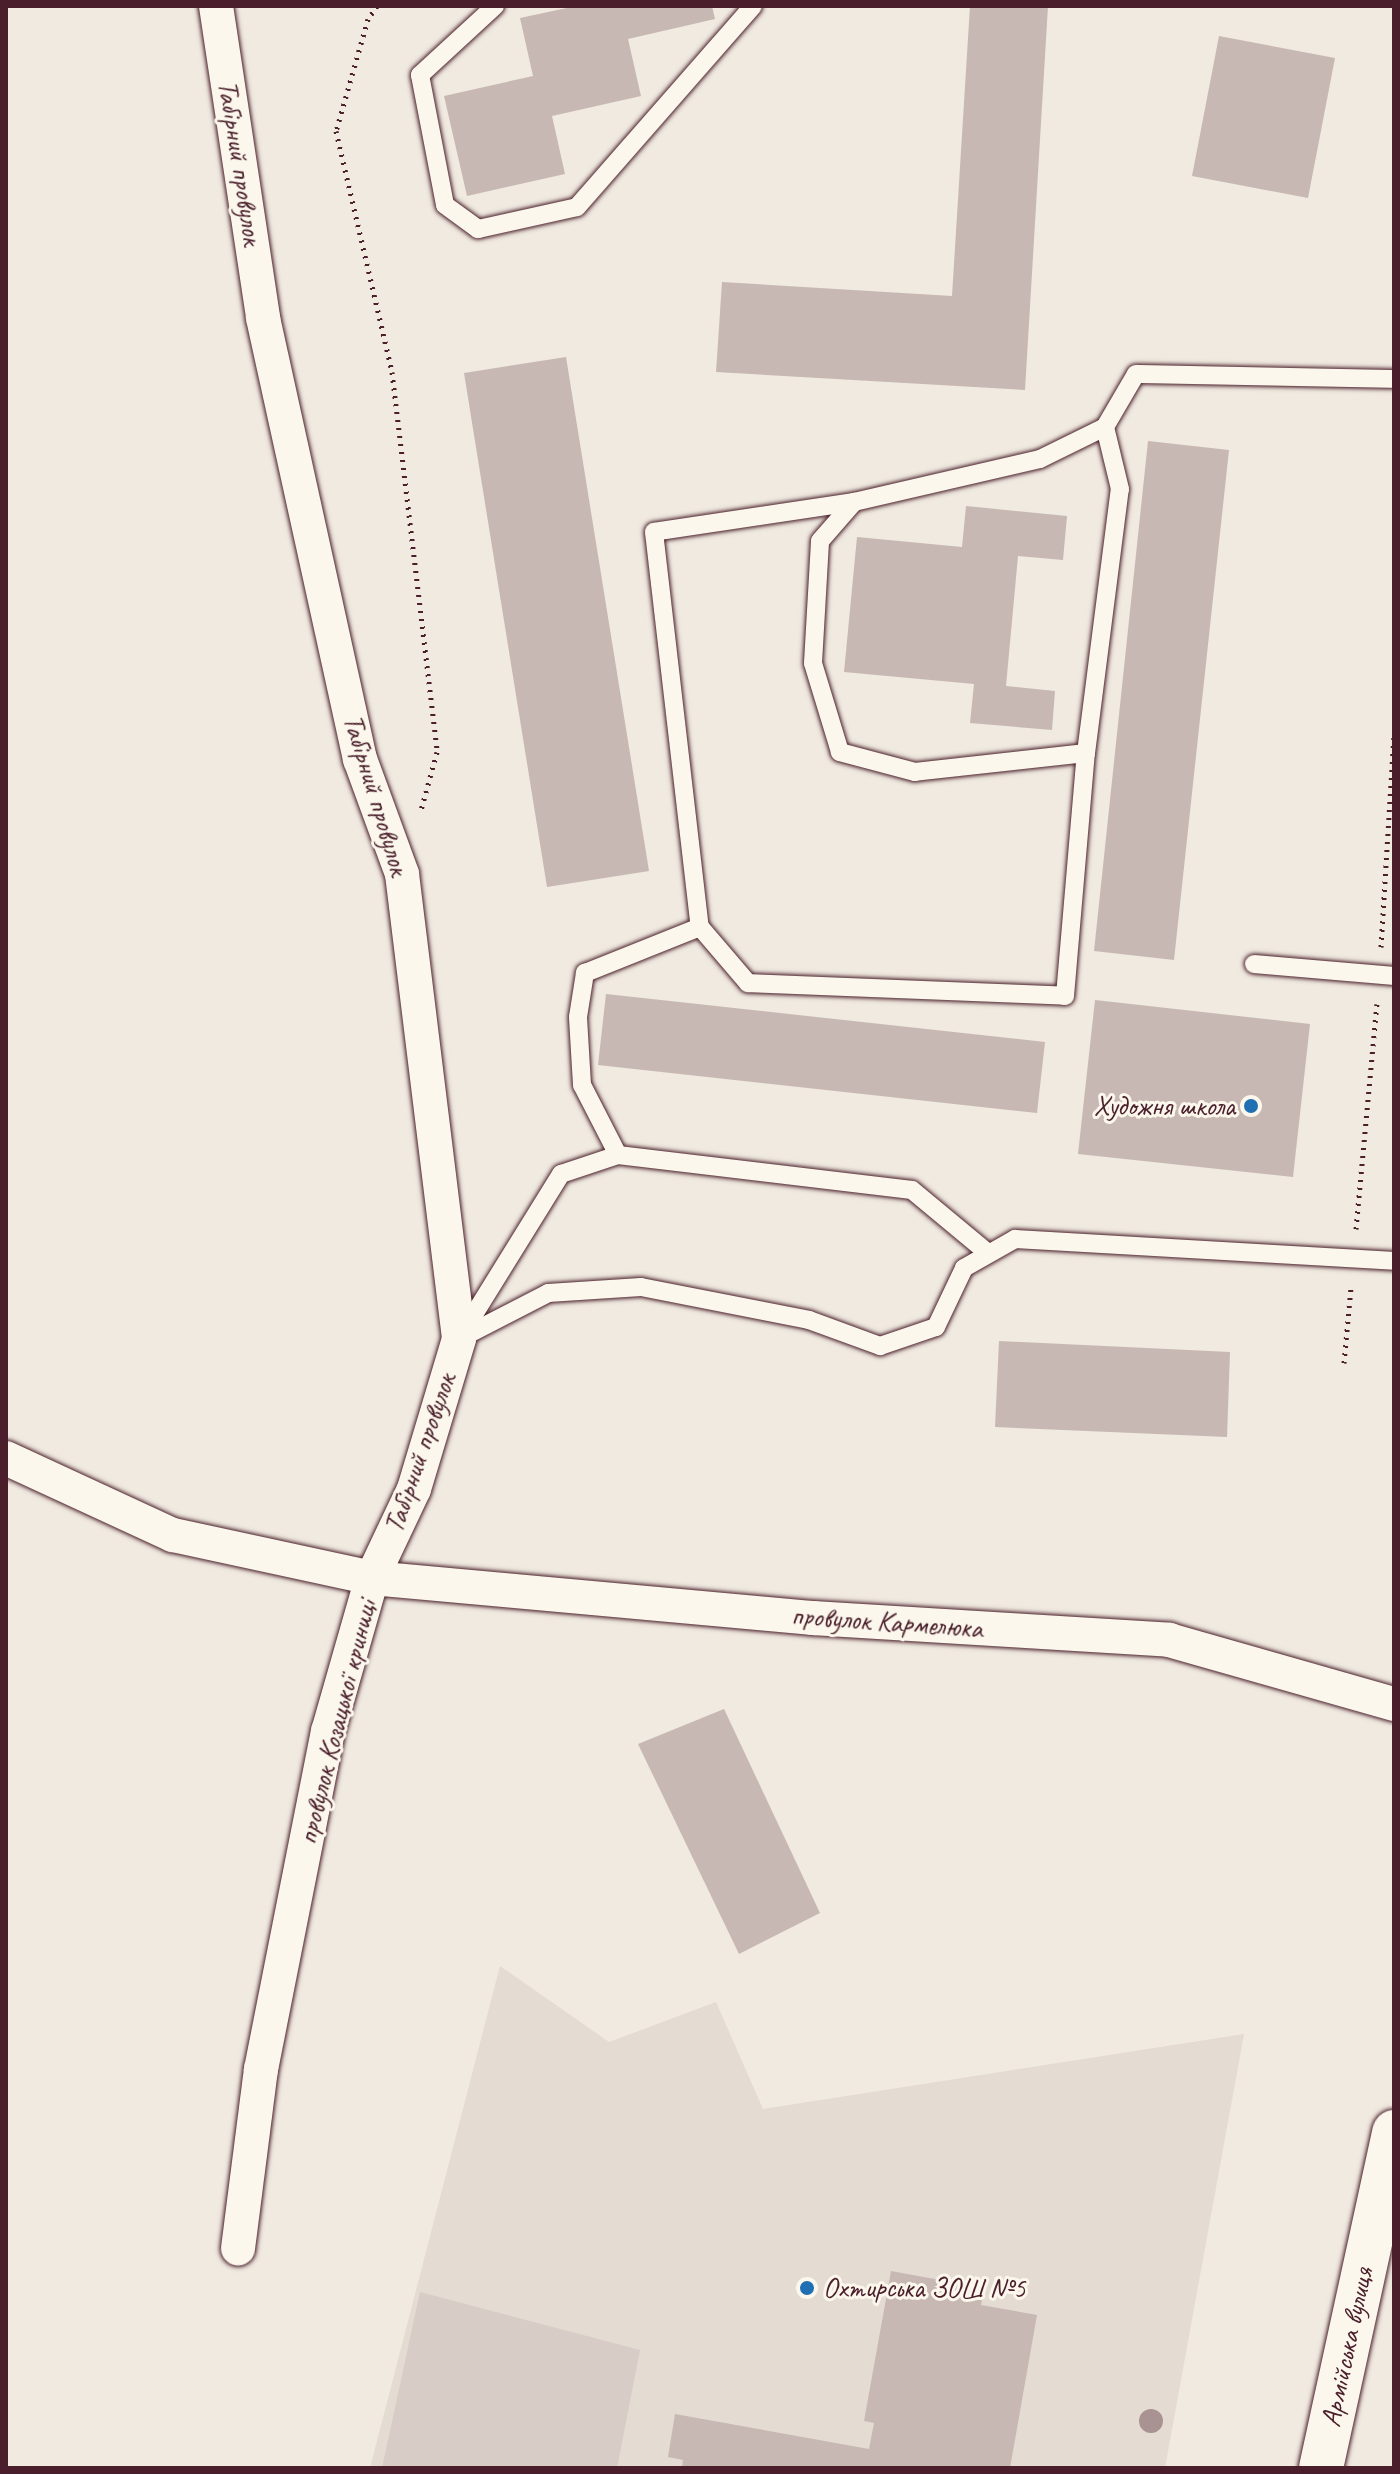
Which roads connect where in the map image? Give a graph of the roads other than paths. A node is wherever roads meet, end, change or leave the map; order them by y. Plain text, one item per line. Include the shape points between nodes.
1 (216, 6) edge
2 (495, 6) edge
3 (753, 6) edge
4 (1394, 379) edge
5 (1105, 427) junction
6 (854, 502) junction
7 (1086, 753) junction
8 (700, 927) junction
9 (1254, 964) dead end
10 (1387, 975) edge
11 (618, 1155) junction
12 (988, 1253) junction
13 (1394, 1261) edge
14 (459, 1339) junction
15 (6, 1458) edge
16 (372, 1578) junction
17 (1394, 1704) edge
18 (1394, 2132) edge
19 (238, 2249) dead end
20 (1321, 2468) edge

1 - 14 street, Табірний провулок via 267,334 360,759 402,874
2 - 3 lane via 420,75 445,205 478,229 577,207
4 - 5 lane via 1136,374
5 - 6 lane via 1040,459
5 - 7 lane via 1120,489
6 - 7 lane via 820,541 813,663 840,752 915,772
6 - 8 lane via 654,532
7 - 8 lane via 1065,996 748,983
8 - 11 lane via 585,973 578,1017 582,1085
9 - 10 lane
11 - 12 lane via 912,1190
11 - 14 lane via 561,1174
12 - 13 lane via 1015,1239
12 - 14 lane via 964,1268 936,1327 880,1346 809,1320 641,1287 548,1293
14 - 16 street, Табірний провулок via 414,1489
15 - 16 street, провулок Козацької криниці via 173,1535
16 - 17 street, провулок Кармелюка via 813,1618 1169,1640
16 - 19 street, провулок Козацької криниці via 328,1731 267,2038
18 - 20 street, Армійська вулиця

